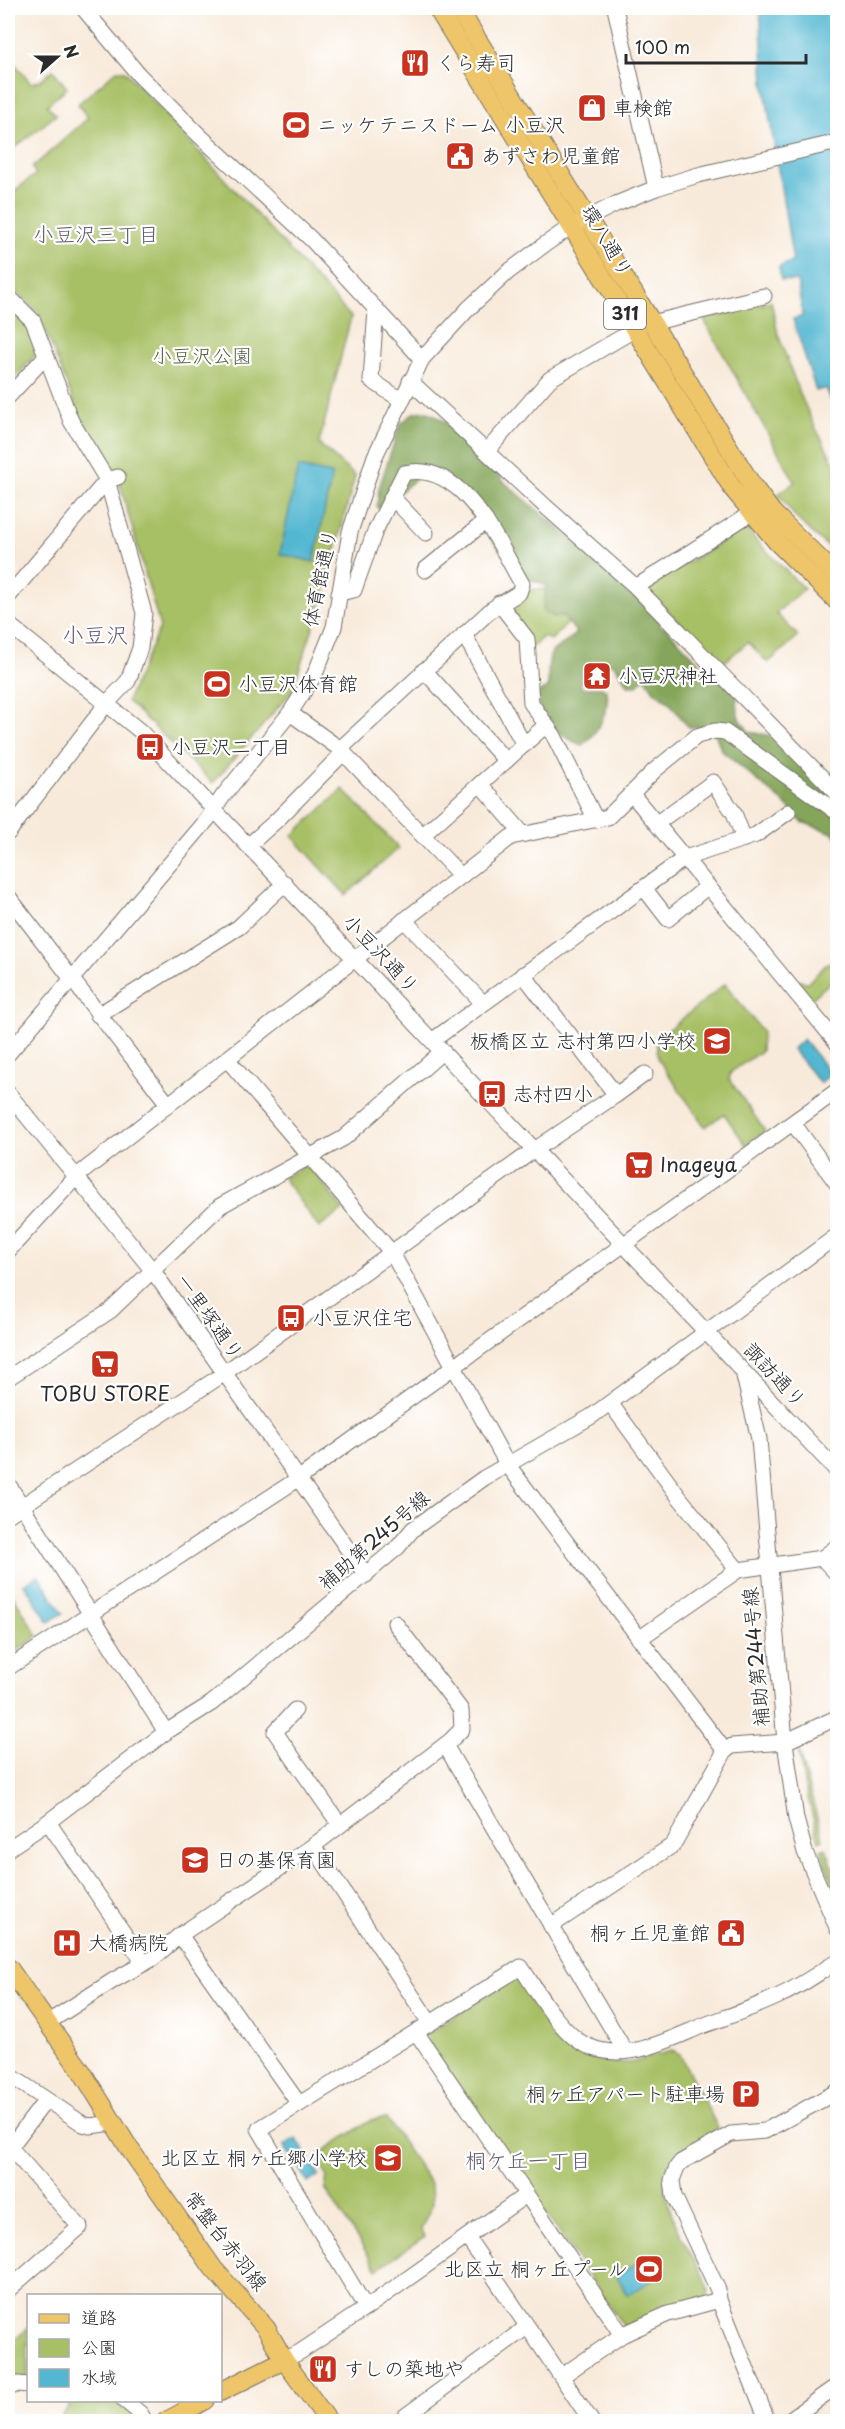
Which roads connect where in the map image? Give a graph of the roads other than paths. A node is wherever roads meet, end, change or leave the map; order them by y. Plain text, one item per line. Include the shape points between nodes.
1 (83, 8) edge
2 (437, 8) edge
3 (458, 8) edge
4 (615, 8) edge
5 (837, 142) edge
6 (656, 188) junction
7 (579, 222) junction
8 (8, 296) edge
9 (764, 296) dead end
10 (376, 309) junction
11 (643, 327) junction
12 (46, 356) junction
13 (422, 358) junction
14 (410, 381) junction
15 (8, 397) edge
16 (401, 400) junction
17 (487, 451) junction
18 (113, 478) junction
19 (392, 497) junction
20 (759, 509) junction
21 (486, 521) junction
22 (426, 533) dead end
23 (425, 570) dead end
24 (837, 577) edge
25 (636, 587) junction
26 (339, 593) junction
27 (8, 597) edge
28 (837, 602) edge
29 (499, 603) junction
30 (8, 624) edge
31 (464, 634) junction
32 (424, 670) junction
33 (107, 703) junction
34 (290, 713) junction
35 (546, 725) junction
36 (524, 745) junction
37 (342, 751) junction
38 (506, 761) junction
39 (480, 784) junction
40 (631, 793) junction
41 (837, 794) edge
42 (214, 809) junction
43 (788, 812) dead end
44 (837, 813) edge
45 (596, 820) junction
46 (657, 823) junction
47 (8, 832) edge
48 (523, 834) junction
49 (423, 835) junction
50 (744, 839) junction
51 (249, 845) junction
52 (685, 858) junction
53 (461, 876) junction
54 (285, 883) junction
55 (708, 886) junction
56 (644, 888) junction
57 (8, 896) edge
58 (404, 920) junction
59 (356, 958) junction
60 (523, 974) junction
61 (71, 979) junction
62 (483, 1003) junction
63 (98, 1015) junction
64 (837, 1044) edge
65 (438, 1046) junction
66 (8, 1053) edge
67 (227, 1059) junction
68 (645, 1074) dead end
69 (837, 1090) edge
70 (8, 1093) edge
71 (616, 1095) junction
72 (168, 1104) junction
73 (793, 1123) junction
74 (535, 1150) junction
75 (309, 1156) junction
76 (77, 1176) junction
77 (837, 1185) edge
78 (837, 1235) edge
79 (624, 1245) junction
80 (8, 1251) edge
81 (392, 1253) junction
82 (153, 1271) junction
83 (706, 1332) junction
84 (454, 1366) junction
85 (743, 1373) junction
86 (224, 1374) junction
87 (8, 1378) edge
88 (610, 1403) junction
89 (507, 1464) junction
90 (837, 1472) edge
91 (298, 1479) junction
92 (8, 1484) edge
93 (21, 1506) junction
94 (8, 1515) edge
95 (837, 1546) edge
96 (822, 1558) junction
97 (769, 1564) junction
98 (738, 1570) junction
99 (366, 1575) junction
100 (837, 1575) edge
101 (90, 1615) junction
102 (395, 1623) dead end
103 (639, 1639) junction
104 (8, 1668) edge
105 (295, 1710) dead end
106 (837, 1717) edge
107 (166, 1732) junction
108 (785, 1742) junction
109 (445, 1745) junction
110 (725, 1751) junction
111 (48, 1822) junction
112 (340, 1825) junction
113 (313, 1846) junction
114 (8, 1850) edge
115 (551, 1926) junction
116 (837, 1930) edge
117 (180, 1935) junction
118 (837, 1960) edge
119 (144, 1963) junction
120 (8, 1968) edge
121 (47, 2023) junction
122 (430, 2023) junction
123 (416, 2032) junction
124 (625, 2051) junction
125 (8, 2074) edge
126 (837, 2091) edge
127 (46, 2100) junction
128 (299, 2104) junction
129 (113, 2124) junction
130 (8, 2147) edge
131 (526, 2195) junction
132 (466, 2237) junction
133 (8, 2290) edge
134 (719, 2301) junction
135 (366, 2307) junction
136 (527, 2327) junction
137 (622, 2335) junction
138 (284, 2360) junction
139 (562, 2376) junction
140 (27, 2385) edge
141 (8, 2388) edge
142 (837, 2388) edge
143 (222, 2391) edge
144 (126, 2402) edge
145 (201, 2402) edge
146 (145, 2421) edge
147 (165, 2421) edge
148 (328, 2421) edge
149 (397, 2421) edge
150 (592, 2421) edge
151 (768, 2421) edge
152 (786, 2421) edge

1 - 10 street via 139,75 311,239
2 - 7 main road, 環八通り / 311
3 - 7 main road, 環八通り / 311
4 - 6 street
5 - 6 street, 体育館通り
6 - 7 street, 体育館通り
7 - 11 main road, 環八通り / 311
7 - 13 street, 体育館通り via 508,272
8 - 12 street via 33,321
9 - 11 street
10 - 13 street
10 - 16 street via 371,380
11 - 17 street via 550,379
11 - 20 main road, 環八通り / 311 via 714,460
12 - 15 street
12 - 18 street via 71,421
13 - 14 street, 体育館通り
14 - 16 street, 体育館通り
14 - 17 street
16 - 26 street, 体育館通り via 375,456 353,521
17 - 25 street
18 - 27 street
18 - 33 street via 144,613 140,648 128,681
19 - 21 street via 404,474 419,470 446,479
19 - 22 street
19 - 26 street via 354,590
20 - 24 main road, 環八通り / 311
20 - 25 street
20 - 28 main road, 環八通り / 311
21 - 23 street
21 - 29 street via 522,584 519,593
25 - 41 street
26 - 34 street, 体育館通り via 334,627 315,674
29 - 31 street
29 - 35 street via 527,639 531,703
30 - 33 street, 小豆沢通り
31 - 32 street
31 - 36 street
32 - 37 street
32 - 38 street
33 - 42 street, 小豆沢通り via 141,731
33 - 47 street
34 - 37 street
34 - 42 street, 体育館通り
35 - 36 street
35 - 45 street
36 - 38 street
37 - 49 street
37 - 51 street
38 - 39 street
39 - 48 street
39 - 49 street
40 - 44 street via 697,736 715,731 725,732
40 - 45 street via 608,817
40 - 46 street
42 - 51 street, 小豆沢通り
42 - 61 street, 体育館通り
43 - 50 street
45 - 48 street
46 - 50 street via 713,782 734,813
46 - 52 street
48 - 53 street via 511,837
49 - 53 street
50 - 52 street
51 - 54 street, 小豆沢通り
52 - 55 street
52 - 56 street
53 - 58 street
54 - 59 street, 小豆沢通り
54 - 63 street via 239,927
55 - 56 street via 668,919
55 - 64 street
56 - 60 street
57 - 61 street
58 - 59 street
58 - 62 street
59 - 65 street, 小豆沢通り
59 - 67 street
60 - 62 street
60 - 71 street
61 - 63 street
61 - 66 street, 体育館通り
62 - 65 street
63 - 72 street
65 - 74 street, 小豆沢通り
65 - 75 street via 344,1138
67 - 72 street
67 - 75 street
68 - 71 street
69 - 73 street
70 - 76 street, 一里塚通り
71 - 74 street
72 - 76 street
73 - 77 street
73 - 79 street
74 - 79 street, 小豆沢通り
74 - 81 street
75 - 81 street
75 - 82 street via 220,1206
76 - 80 street
76 - 82 street, 一里塚通り
78 - 83 street, 補助第245号線
79 - 83 street, 小豆沢通り
79 - 84 street
81 - 84 street
81 - 86 street
82 - 86 street, 一里塚通り
82 - 87 street via 110,1311
83 - 85 street, 諏訪通り
83 - 88 street, 補助第245号線
84 - 89 street
84 - 91 street
85 - 90 street, 諏訪通り
85 - 97 street, 補助第244号線 via 759,1439
86 - 91 street, 一里塚通り
86 - 93 street
88 - 89 street, 補助第245号線
88 - 98 street
89 - 99 street, 補助第245号線 via 413,1529
89 - 103 street
91 - 99 street, 一里塚通り
91 - 101 street
92 - 93 street
93 - 94 street
93 - 101 street
95 - 96 street
96 - 97 street
96 - 100 street
97 - 98 street
97 - 108 street, 補助第244号線
98 - 103 street
99 - 107 street, 補助第245号線 via 212,1703
101 - 104 street
101 - 107 street
102 - 109 street via 460,1710 462,1729
103 - 110 street
105 - 112 street via 275,1732
106 - 108 street
107 - 111 street, 補助第245号線
108 - 110 street via 732,1746
108 - 116 street, 補助第244号線 via 805,1852
109 - 112 street
109 - 115 street
110 - 115 street via 673,1845
111 - 114 street, 補助第245号線
111 - 119 street
112 - 113 street
113 - 117 street
113 - 122 street
115 - 124 street
117 - 119 street
117 - 128 street
118 - 124 street via 785,1993 751,2008 672,2040
119 - 121 street
120 - 121 main road, 常盤台赤羽線
121 - 129 main road, 常盤台赤羽線
122 - 123 street
122 - 124 street via 521,1967 569,2032 597,2049
123 - 128 street
123 - 131 street
125 - 127 street
126 - 134 street via 765,2131 731,2134 677,2168 672,2180 674,2196 718,2290
127 - 129 street via 83,2124
127 - 130 street
128 - 135 street via 259,2129
129 - 138 main road, 常盤台赤羽線 via 218,2275 266,2328
130 - 133 street via 80,2227
131 - 132 street
131 - 137 street
132 - 135 street
132 - 136 street
134 - 137 street via 668,2314
134 - 151 street
135 - 138 street
136 - 139 street
136 - 149 street
137 - 139 street
138 - 143 main road
138 - 148 main road, 常盤台赤羽線
139 - 150 street
140 - 141 street
142 - 152 street
144 - 146 street
145 - 147 main road

